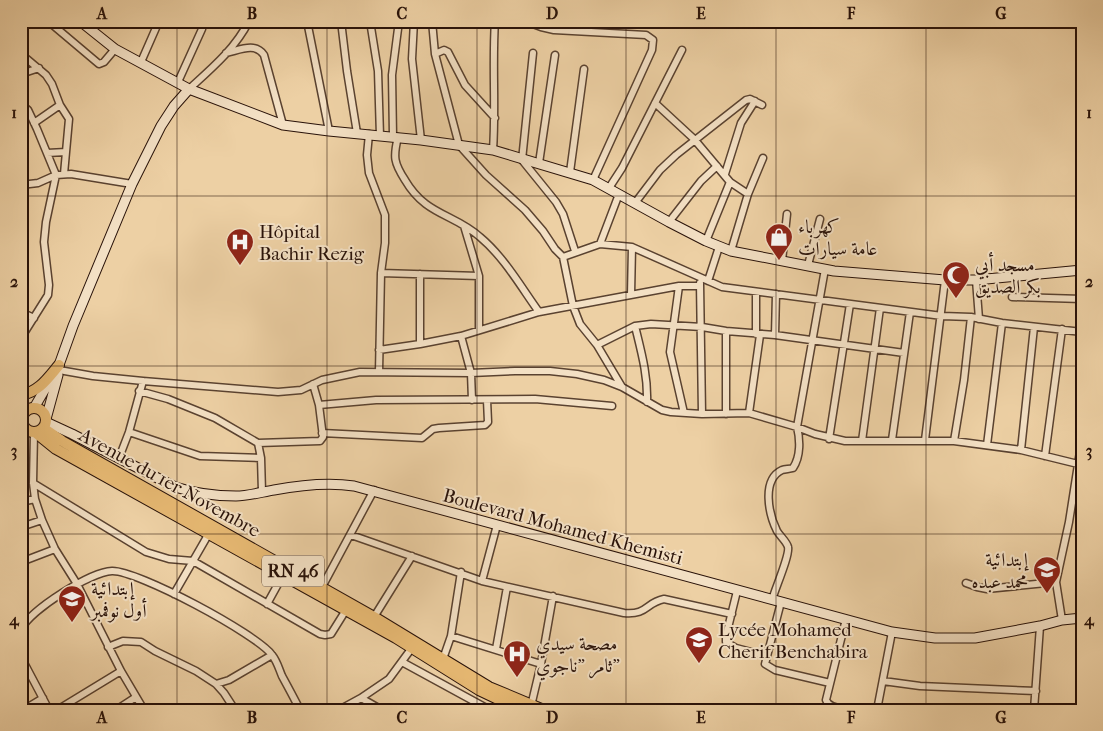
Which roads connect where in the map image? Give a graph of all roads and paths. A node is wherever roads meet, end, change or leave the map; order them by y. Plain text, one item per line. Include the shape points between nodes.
1 (48, 21) edge
2 (80, 21) edge
3 (159, 21) edge
4 (249, 21) edge
5 (307, 21) edge
6 (341, 21) edge
7 (370, 21) edge
8 (398, 21) edge
9 (414, 21) edge
10 (432, 21) edge
11 (495, 21) edge
12 (525, 21) edge
13 (202, 29) dead end
14 (115, 49) junction
15 (682, 50) dead end
16 (226, 53) junction
17 (533, 53) dead end
18 (21, 54) edge
19 (435, 54) junction
20 (555, 55) dead end
21 (141, 62) junction
22 (39, 68) junction
23 (584, 69) dead end
24 (21, 74) edge
25 (178, 82) junction
26 (189, 89) junction
27 (754, 101) junction
28 (655, 103) junction
29 (21, 104) edge
30 (762, 105) dead end
31 (60, 106) junction
32 (495, 118) junction
33 (34, 123) junction
34 (283, 125) junction
35 (328, 132) junction
36 (357, 134) junction
37 (369, 134) junction
38 (380, 136) junction
39 (395, 137) junction
40 (694, 139) junction
41 (421, 140) junction
42 (459, 145) junction
43 (493, 150) junction
44 (66, 152) junction
45 (47, 153) junction
46 (763, 158) dead end
47 (522, 160) junction
48 (539, 163) junction
49 (717, 166) junction
50 (570, 172) junction
51 (64, 174) junction
52 (725, 174) junction
53 (56, 175) junction
54 (593, 180) junction
55 (730, 182) junction
56 (132, 184) junction
57 (21, 185) edge
58 (609, 188) junction
59 (619, 194) junction
60 (748, 194) junction
61 (635, 203) junction
62 (787, 214) dead end
63 (820, 219) dead end
64 (669, 222) junction
65 (464, 226) junction
66 (706, 241) junction
67 (600, 244) junction
68 (632, 247) junction
69 (719, 247) junction
70 (576, 251) junction
71 (731, 251) junction
72 (563, 256) junction
73 (782, 261) junction
74 (808, 265) junction
75 (825, 269) junction
76 (1082, 270) edge
77 (381, 273) junction
78 (420, 274) junction
79 (479, 276) junction
80 (700, 277) junction
81 (945, 280) junction
82 (976, 280) junction
83 (708, 281) junction
84 (679, 286) junction
85 (700, 286) junction
86 (756, 292) junction
87 (776, 294) junction
88 (631, 295) junction
89 (1012, 297) dead end
90 (1082, 299) edge
91 (819, 300) junction
92 (850, 304) junction
93 (574, 306) junction
94 (880, 308) junction
95 (21, 312) edge
96 (539, 312) junction
97 (910, 312) junction
98 (942, 316) junction
99 (971, 317) junction
100 (34, 318) junction
101 (979, 319) junction
102 (1002, 323) junction
103 (635, 326) junction
104 (673, 326) junction
105 (702, 327) junction
106 (1034, 327) junction
107 (1062, 329) junction
108 (479, 330) junction
109 (726, 331) junction
110 (1082, 332) edge
111 (758, 335) junction
112 (775, 335) junction
113 (461, 336) junction
114 (21, 338) edge
115 (813, 341) junction
116 (420, 344) junction
117 (844, 344) junction
118 (597, 345) junction
119 (875, 348) junction
120 (379, 350) junction
121 (904, 353) junction
122 (59, 368) junction
123 (379, 372) junction
124 (471, 373) junction
125 (143, 381) junction
126 (314, 384) junction
127 (622, 387) junction
128 (139, 390) junction
129 (21, 395) edge
130 (472, 400) junction
131 (487, 400) junction
132 (647, 402) junction
133 (318, 405) junction
134 (612, 406) dead end
135 (28, 409) edge
136 (684, 413) junction
137 (749, 413) junction
138 (702, 414) junction
139 (726, 414) junction
140 (22, 425) edge
141 (797, 426) junction
142 (41, 427) junction
143 (129, 432) junction
144 (322, 433) junction
145 (829, 438) junction
146 (1082, 439) edge
147 (862, 440) junction
148 (892, 440) junction
149 (925, 440) junction
150 (954, 441) junction
151 (258, 443) junction
152 (987, 445) junction
153 (1021, 450) junction
154 (1045, 456) junction
155 (119, 458) junction
156 (261, 458) junction
157 (1080, 464) edge
158 (32, 483) junction
159 (374, 490) junction
160 (262, 492) junction
161 (35, 499) junction
162 (21, 502) edge
163 (42, 520) junction
164 (497, 525) junction
165 (21, 528) edge
166 (208, 535) junction
167 (350, 535) junction
168 (54, 549) junction
169 (412, 556) junction
170 (193, 561) junction
171 (21, 562) edge
172 (462, 572) junction
173 (283, 575) junction
174 (482, 581) junction
175 (966, 582) dead end
176 (1056, 582) junction
177 (76, 584) junction
178 (322, 587) junction
179 (507, 587) junction
180 (737, 591) junction
181 (174, 594) junction
182 (553, 596) junction
183 (777, 601) junction
184 (267, 604) junction
185 (346, 610) junction
186 (732, 614) junction
187 (374, 617) junction
188 (1082, 618) edge
189 (846, 620) junction
190 (1062, 620) junction
191 (1040, 626) junction
192 (21, 629) edge
193 (892, 632) junction
194 (451, 636) junction
195 (414, 645) junction
196 (108, 647) junction
197 (496, 649) junction
198 (272, 655) junction
199 (21, 656) edge
200 (766, 656) junction
201 (442, 659) junction
202 (402, 662) junction
203 (541, 664) junction
204 (121, 671) junction
205 (883, 681) junction
206 (216, 684) junction
207 (830, 684) junction
208 (1036, 691) junction
209 (136, 697) junction
210 (43, 698) junction
211 (361, 698) junction
212 (531, 706) junction
213 (23, 710) edge
214 (49, 710) edge
215 (57, 710) edge
216 (116, 710) edge
217 (144, 710) edge
218 (235, 710) edge
219 (300, 710) edge
220 (339, 710) edge
221 (382, 710) edge
222 (490, 710) edge
223 (521, 710) edge
224 (544, 710) edge
225 (848, 710) edge
226 (877, 710) edge
227 (1034, 710) edge

1 - 14 street via 100,64
2 - 14 main road
3 - 21 street
4 - 16 street
5 - 35 street
6 - 36 street
7 - 38 street via 378,71
8 - 39 street via 392,75
9 - 41 street via 413,67
10 - 19 street
11 - 32 street
12 - 54 street via 554,30 646,35 653,40 652,50
13 - 25 street
14 - 21 main road
15 - 28 street
16 - 26 street
16 - 34 street via 248,47 261,50
17 - 47 street
18 - 22 street
19 - 32 street via 444,50 448,52 465,85
19 - 42 street
20 - 48 street
21 - 25 main road
22 - 24 street
22 - 31 street via 52,84
23 - 50 street
25 - 26 main road
26 - 34 main road
26 - 56 main road via 161,126
27 - 30 street
27 - 40 street via 746,100
27 - 52 street via 741,123
28 - 40 street
28 - 58 street
29 - 33 street
31 - 33 street
31 - 44 street via 69,122
32 - 43 street
33 - 45 street
34 - 35 main road
35 - 36 main road
36 - 37 main road
37 - 38 main road
37 - 77 street via 366,155 369,173 385,215
38 - 39 main road
39 - 41 main road
39 - 65 street via 395,162 409,188 431,209
40 - 49 street
40 - 61 street via 660,170
41 - 42 main road
42 - 43 main road
42 - 72 street via 524,210
43 - 47 main road
44 - 45 street
44 - 51 street
45 - 53 street
46 - 60 street
47 - 48 main road
47 - 70 street via 556,202
48 - 50 main road
49 - 52 street
49 - 64 street
50 - 54 main road
51 - 53 street
51 - 56 street
52 - 55 street
53 - 57 street via 38,183
53 - 100 street via 44,242 48,295
54 - 58 main road
55 - 60 street
55 - 66 street
56 - 122 main road
58 - 59 main road
59 - 61 main road
59 - 67 street
60 - 71 street
61 - 64 main road
62 - 73 street
63 - 74 street
64 - 66 main road
65 - 79 street
65 - 96 street via 496,253
66 - 69 main road
67 - 68 street
67 - 70 street
68 - 80 street
68 - 88 street
69 - 71 main road
69 - 83 street
70 - 72 street
71 - 73 main road
72 - 93 street
73 - 74 main road
74 - 75 main road
75 - 81 main road
75 - 91 street
76 - 82 main road
77 - 78 street
77 - 120 street
78 - 79 street
78 - 116 street
79 - 108 street
80 - 83 street
80 - 85 street
81 - 82 main road
81 - 98 street
82 - 101 street
83 - 86 street via 722,287
84 - 85 street
84 - 88 street
84 - 104 street
85 - 105 street
86 - 87 street
86 - 111 street
87 - 91 street
87 - 112 street
88 - 93 street
89 - 90 street
91 - 92 street
91 - 115 street
92 - 94 street
92 - 117 street
93 - 96 street
93 - 118 street via 580,324
94 - 97 street
94 - 119 street
95 - 100 street
96 - 108 street
97 - 98 street
97 - 121 street
98 - 99 street
98 - 149 street
99 - 101 street
99 - 150 street
100 - 114 street
101 - 102 street
102 - 106 street
102 - 152 street
103 - 104 street
103 - 118 street
103 - 132 street via 645,364
104 - 105 street
104 - 136 street via 670,352
105 - 109 street
105 - 138 street
106 - 107 street
106 - 153 street
107 - 110 street
107 - 154 street
108 - 113 street
109 - 111 street
109 - 139 street
111 - 112 street
111 - 137 street
112 - 115 street
113 - 116 street
113 - 124 street
115 - 117 street
115 - 141 street
116 - 120 street
117 - 119 street
117 - 145 street
118 - 127 street
119 - 121 street
119 - 147 street
120 - 123 street
121 - 148 street
122 - 125 street via 93,376
122 - 129 main road via 39,388
122 - 135 main road
122 - 142 main road
123 - 124 street
123 - 126 street via 360,372
124 - 127 street via 550,371 604,380
124 - 130 street
125 - 126 street via 278,392 301,390
125 - 128 street
126 - 133 street
127 - 132 street
128 - 143 street
128 - 151 street via 215,418
130 - 131 street
130 - 133 street via 376,400
131 - 134 street via 535,399
131 - 144 street via 488,422 484,426 433,429 419,438
132 - 136 street via 662,410
133 - 144 street
135 - 140 main road via 22,416
135 - 142 main road via 40,410
136 - 138 street
137 - 139 street
137 - 141 street
138 - 139 street
140 - 142 main road via 28,431
141 - 145 street
141 - 183 street via 800,441 796,464 793,468 781,470 769,489 770,515 788,547 779,577
142 - 155 main road, Boulevard Mohamed Khemisti
142 - 158 street
142 - 166 main road, Avenue du 1er Novembre / RN 46 via 56,449
142 - 178 main road, Avenue du 1er Novembre / RN 46
143 - 155 street
143 - 156 street via 200,456
144 - 151 street via 323,440 320,441
145 - 147 street
146 - 157 street
147 - 148 street
148 - 149 street
149 - 150 street
150 - 152 street
151 - 156 street
152 - 153 street
153 - 154 street
154 - 157 street
155 - 160 main road, Boulevard Mohamed Khemisti via 186,490 237,496
156 - 160 street
157 - 176 street
158 - 161 street
158 - 170 street via 146,552 169,559
159 - 160 main road, Boulevard Mohamed Khemisti via 333,483 305,484
159 - 164 main road, Boulevard Mohamed Khemisti
159 - 167 street
161 - 162 street
161 - 163 street
163 - 165 street
163 - 168 street
164 - 174 street
164 - 180 main road, Boulevard Mohamed Khemisti
166 - 170 street
166 - 173 main road, Avenue du 1er Novembre / RN 46
167 - 169 street
167 - 178 street
168 - 171 street
168 - 177 street
169 - 172 street
169 - 187 street
170 - 181 street
170 - 184 street
172 - 174 street
172 - 194 street
173 - 184 street
173 - 185 main road, Avenue du 1er Novembre / RN 46
174 - 179 street
175 - 176 street via 987,589
176 - 190 street
177 - 181 street via 98,574 124,572
177 - 192 street via 31,617
177 - 196 street
178 - 187 main road, Avenue du 1er Novembre / RN 46
179 - 182 street
179 - 197 street
180 - 183 main road, Boulevard Mohamed Khemisti
180 - 186 street
181 - 198 street via 229,622
182 - 186 street via 624,613 640,613 664,599
182 - 203 street
183 - 189 main road, Boulevard Mohamed Khemisti
183 - 200 street
184 - 185 street via 325,635 332,634
185 - 195 main road, Avenue du 1er Novembre / RN 46
186 - 200 street via 726,642
187 - 195 main road, Avenue du 1er Novembre / RN 46
188 - 190 main road, Boulevard Mohamed Khemisti
189 - 193 main road, Boulevard Mohamed Khemisti
189 - 207 street
190 - 191 main road, Boulevard Mohamed Khemisti
191 - 193 main road, Boulevard Mohamed Khemisti via 975,638 935,638
191 - 208 street
193 - 205 street
194 - 197 street
194 - 201 street
195 - 201 main road, Avenue du 1er Novembre / RN 46
195 - 202 street
195 - 223 main road, Avenue du 1er Novembre / RN 46 via 479,690
196 - 204 street
196 - 206 street via 123,642 141,642
197 - 203 street
198 - 206 street
198 - 219 street
199 - 210 street
200 - 207 street via 768,667
201 - 212 main road, Avenue du 1er Novembre / RN 46 via 489,687
202 - 211 street via 389,679
202 - 222 street
203 - 212 street
204 - 209 street
204 - 215 street
205 - 208 street via 920,686
205 - 226 street
206 - 218 street
207 - 225 street via 828,704
208 - 227 street
209 - 216 street
209 - 217 street
210 - 213 street
210 - 214 street
211 - 220 street
211 - 221 street
212 - 224 main road, Avenue du 1er Novembre / RN 46

